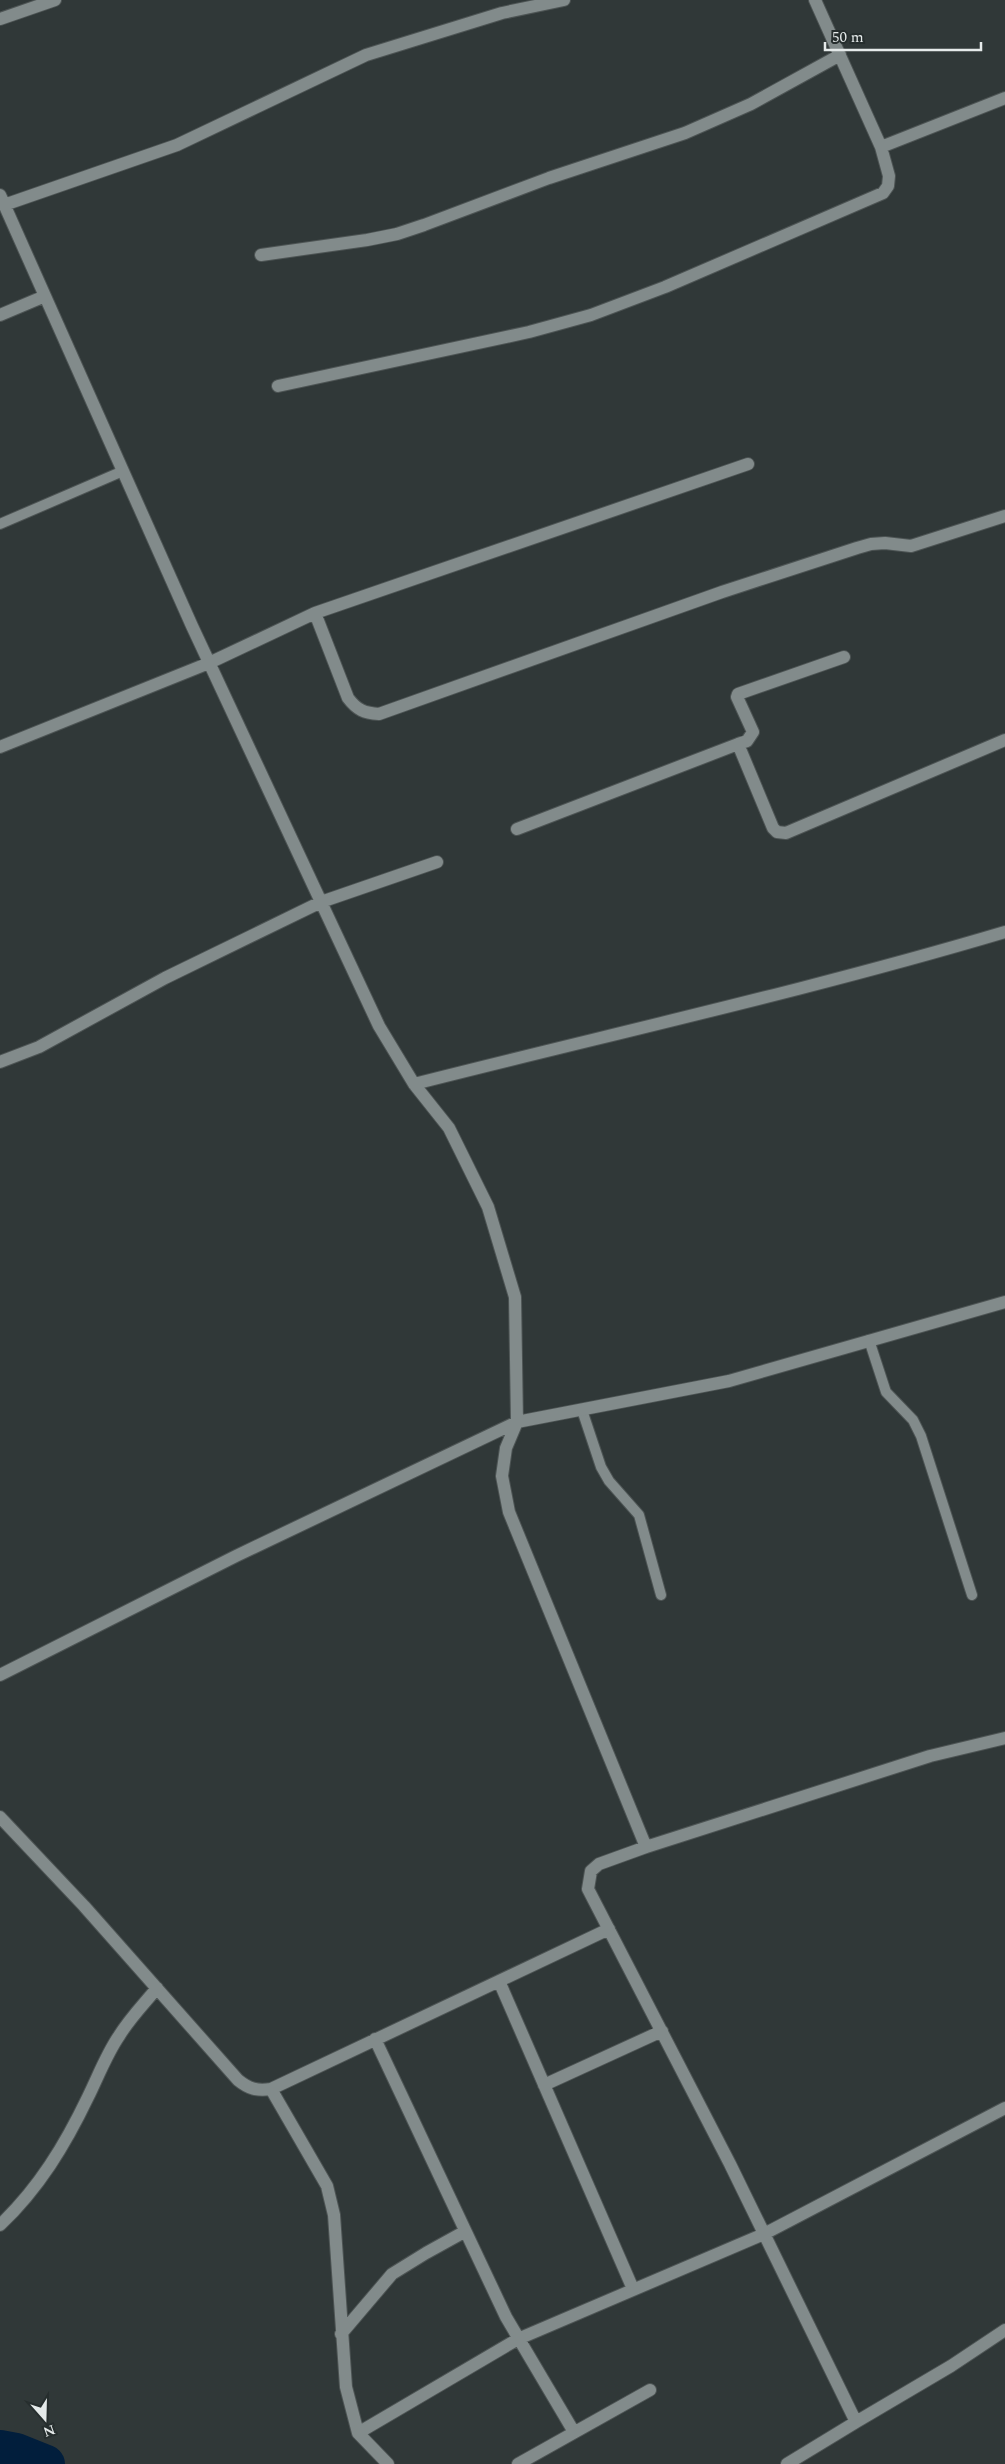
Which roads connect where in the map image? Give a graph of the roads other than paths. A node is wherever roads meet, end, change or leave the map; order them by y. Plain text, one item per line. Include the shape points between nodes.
1 (55, 0) edge
2 (564, 0) edge
3 (815, 0) edge
4 (0, 19) edge
5 (840, 55) junction
6 (1005, 98) edge
7 (881, 147) junction
8 (2, 200) edge
9 (261, 255) dead end
10 (45, 296) junction
11 (0, 315) edge
12 (278, 386) dead end
13 (748, 464) dead end
14 (122, 471) junction
15 (1005, 516) edge
16 (0, 524) edge
17 (315, 613) junction
18 (844, 657) dead end
19 (209, 663) junction
20 (1005, 740) edge
21 (738, 744) junction
22 (0, 748) edge
23 (517, 829) dead end
24 (437, 862) dead end
25 (321, 902) junction
26 (1005, 932) edge
27 (0, 1062) edge
28 (414, 1084) junction
29 (1005, 1302) edge
30 (869, 1340) junction
31 (582, 1410) junction
32 (517, 1422) junction
33 (661, 1595) dead end
34 (972, 1595) dead end
35 (0, 1675) edge
36 (1005, 1738) edge
37 (0, 1817) edge
38 (646, 1847) junction
39 (608, 1929) junction
40 (499, 1981) junction
41 (157, 1988) junction
42 (662, 2031) junction
43 (375, 2039) junction
44 (544, 2085) junction
45 (271, 2089) junction
46 (1005, 2108) edge
47 (0, 2225) edge
48 (464, 2232) junction
49 (764, 2234) junction
50 (632, 2289) junction
51 (1005, 2330) edge
52 (341, 2334) junction
53 (518, 2339) junction
54 (650, 2390) dead end
55 (856, 2422) junction
56 (574, 2432) junction
57 (358, 2433) junction
58 (388, 2464) edge
59 (518, 2464) edge
60 (788, 2464) edge

1 - 4 street
2 - 8 street via 502,13 366,55 177,145
3 - 5 street
5 - 7 street
5 - 9 street via 751,104 685,133 549,178 424,225 367,240
6 - 7 street
7 - 12 street via 889,176 883,193 665,287 591,315 529,332
8 - 10 street
10 - 11 street
10 - 14 street
13 - 17 street
14 - 16 lane
14 - 19 street
15 - 17 street via 911,546 885,543 857,548 722,592 379,714 367,714 355,708 348,698
17 - 19 street
18 - 21 street via 738,694 753,732 747,742
19 - 22 street
19 - 25 street
20 - 21 street via 782,834 773,828
21 - 23 street
24 - 25 street
25 - 27 street via 165,978 39,1047
25 - 28 street via 379,1026
26 - 28 street via 888,967
28 - 32 street via 449,1128 488,1207 515,1297
29 - 30 street
30 - 31 street via 729,1381
30 - 34 lane via 886,1392 913,1420 921,1436
31 - 32 street
31 - 33 lane via 601,1467 639,1516
32 - 35 street via 236,1556
32 - 38 street via 506,1448 502,1476 509,1512
36 - 38 street via 930,1756
37 - 41 street
38 - 39 street via 599,1864 591,1871 588,1889
39 - 40 street
39 - 42 street
40 - 43 street
40 - 44 street
41 - 45 street via 247,2088
41 - 47 street via 117,2038 68,2138 46,2174
42 - 44 street
42 - 49 street
43 - 45 street
43 - 48 street
44 - 50 street
45 - 52 street via 327,2186 334,2215
46 - 49 street
48 - 52 street via 392,2274
48 - 53 street
49 - 50 street
49 - 55 street
50 - 53 street
51 - 55 street
52 - 57 street via 346,2387
53 - 56 street
53 - 57 street
54 - 56 street
55 - 60 street
56 - 59 street
57 - 58 street

